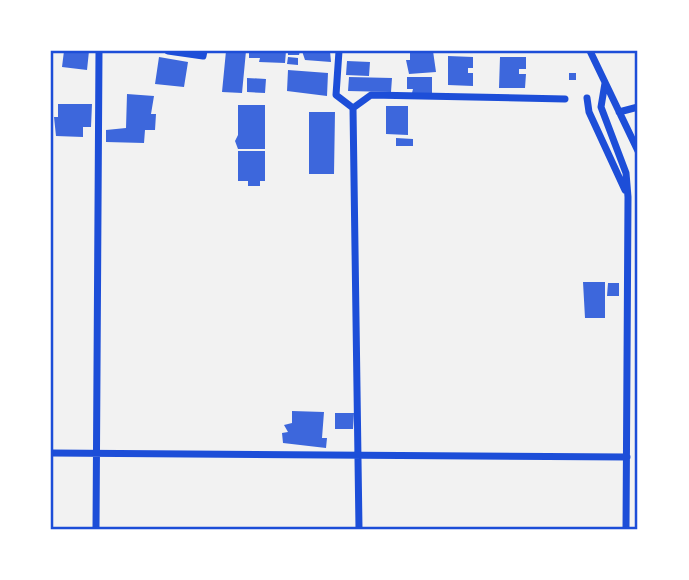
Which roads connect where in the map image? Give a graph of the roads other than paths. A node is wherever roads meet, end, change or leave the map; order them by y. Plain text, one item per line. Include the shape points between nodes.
1 (99, 51) edge
2 (168, 51) edge
3 (204, 51) edge
4 (339, 51) edge
5 (590, 51) edge
6 (605, 83) junction
7 (587, 98) dead end
8 (565, 99) dead end
9 (637, 107) edge
10 (352, 108) junction
11 (619, 112) junction
12 (638, 151) edge
13 (628, 197) junction
14 (51, 453) edge
15 (97, 453) junction
16 (360, 457) junction
17 (626, 457) junction
18 (96, 529) edge
19 (359, 529) edge
20 (626, 529) edge

1 - 15 street
2 - 3 street via 204,56
4 - 10 street via 336,95
5 - 6 street
6 - 11 street
6 - 13 street via 601,107 626,173
7 - 13 street via 589,112
8 - 10 street via 370,95
9 - 11 street
10 - 16 street
11 - 12 street
13 - 17 street
14 - 15 street
15 - 16 street
15 - 18 street
16 - 17 street
16 - 19 street
17 - 20 street

